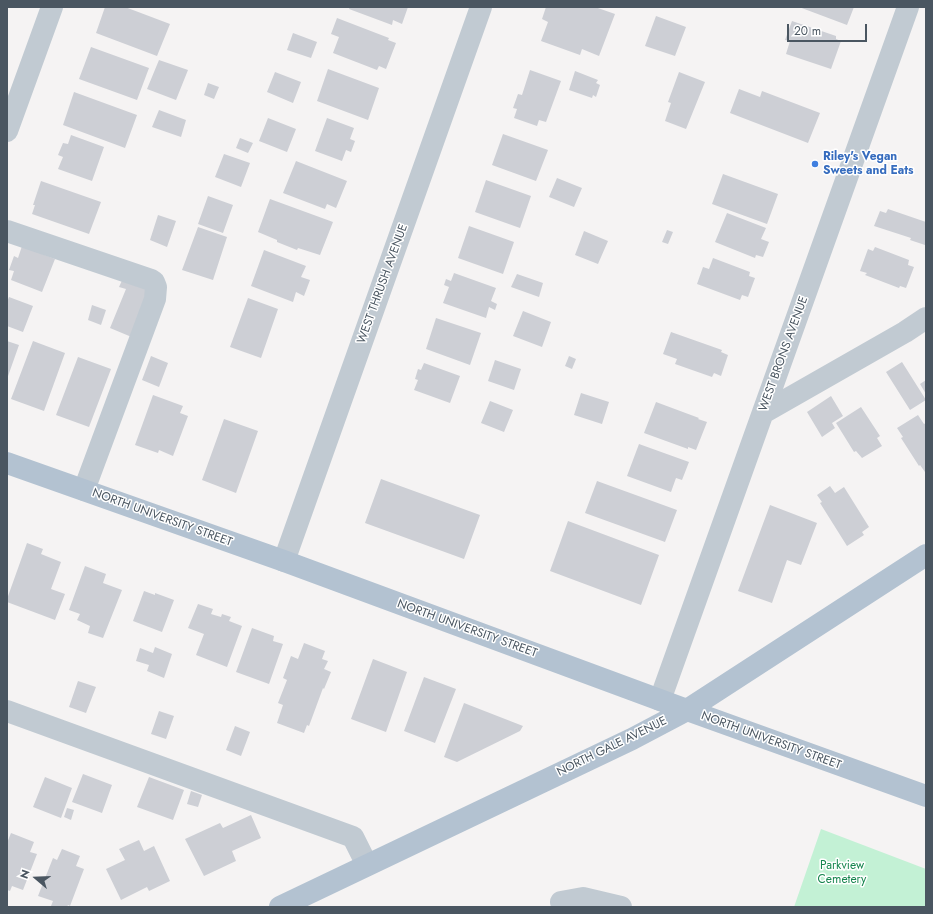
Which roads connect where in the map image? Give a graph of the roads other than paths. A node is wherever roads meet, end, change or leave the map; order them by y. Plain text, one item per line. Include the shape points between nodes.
1 (52, 7) edge
2 (482, 7) edge
3 (908, 7) edge
4 (7, 131) edge
5 (7, 231) edge
6 (926, 318) edge
7 (763, 413) junction
8 (7, 463) edge
9 (84, 490) junction
10 (926, 555) edge
11 (284, 561) junction
12 (660, 700) junction
13 (687, 710) junction
14 (7, 711) edge
15 (926, 796) edge
16 (366, 865) junction
17 (562, 902) dead end
18 (280, 907) edge
19 (621, 907) edge

1 - 4 street
2 - 11 street, WEST THRUSH AVENUE
3 - 7 street, WEST BRONS AVENUE
5 - 9 street via 151,280 156,287 155,299
6 - 7 street
7 - 12 street, WEST BRONS AVENUE
8 - 9 main road, NORTH UNIVERSITY STREET
9 - 11 main road, NORTH UNIVERSITY STREET
10 - 13 main road, NORTH GALE AVENUE
11 - 12 main road, NORTH UNIVERSITY STREET
12 - 13 main road, NORTH UNIVERSITY STREET
13 - 15 main road, NORTH UNIVERSITY STREET
13 - 16 main road, NORTH GALE AVENUE via 632,739
14 - 16 street via 353,837
16 - 18 main road, NORTH GALE AVENUE
17 - 19 street via 583,898

